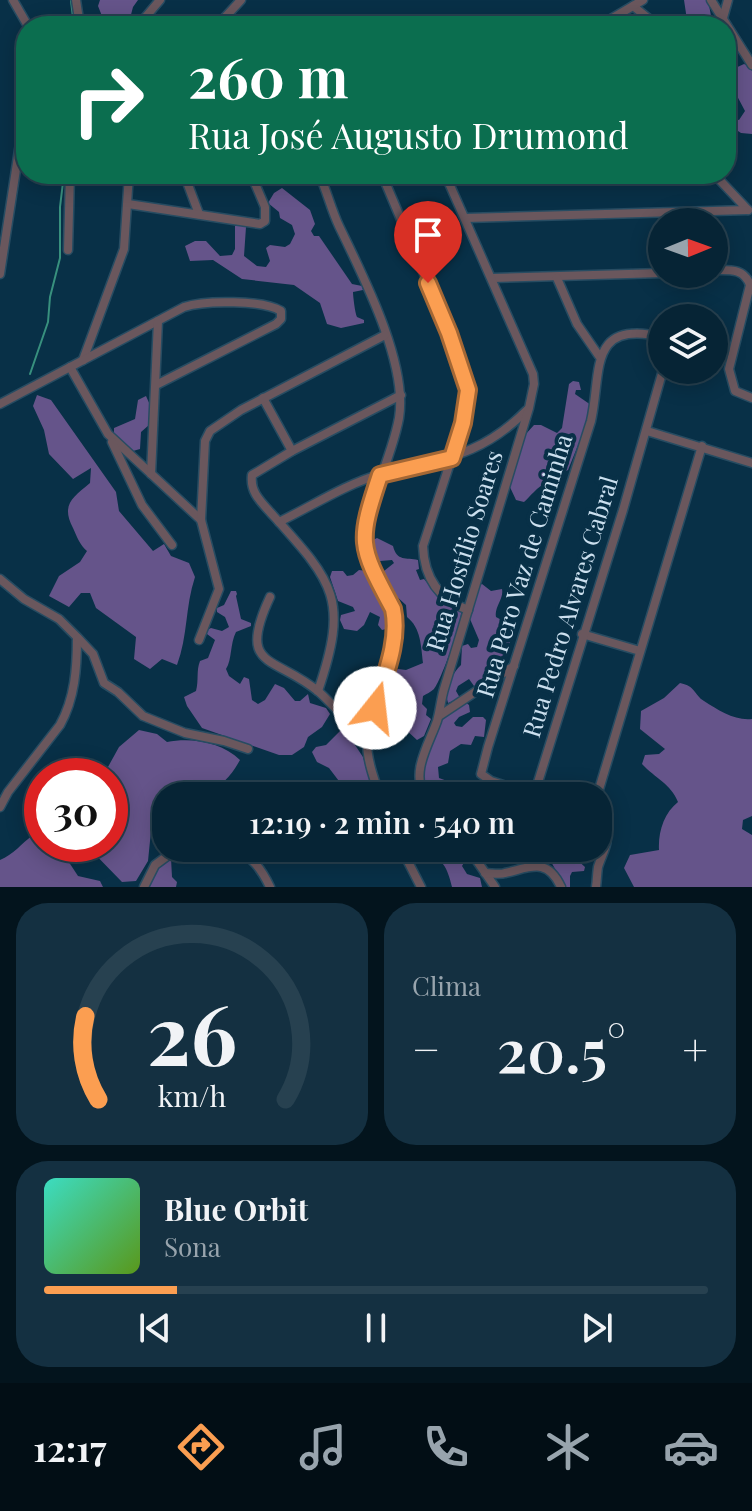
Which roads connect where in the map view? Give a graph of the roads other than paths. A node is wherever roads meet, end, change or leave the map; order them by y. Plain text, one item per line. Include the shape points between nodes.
1 (160, 0) edge
2 (241, 0) edge
3 (639, 2) edge
4 (146, 16) edge
5 (226, 16) edge
6 (616, 16) edge
7 (736, 39) edge
8 (752, 65) edge
9 (16, 169) edge
10 (70, 184) edge
11 (129, 184) edge
12 (188, 184) edge
13 (255, 184) edge
14 (324, 184) edge
15 (386, 184) edge
16 (450, 184) edge
17 (724, 184) edge
18 (128, 204) junction
19 (750, 211) edge
20 (199, 214) junction
21 (466, 218) junction
22 (68, 250) dead end
23 (728, 271) edge
24 (0, 274) edge
25 (648, 274) edge
26 (493, 278) junction
27 (557, 278) junction
28 (158, 321) junction
29 (385, 335) junction
30 (648, 336) edge
31 (599, 356) junction
32 (82, 361) junction
33 (70, 367) junction
34 (659, 384) edge
35 (156, 385) junction
36 (401, 395) junction
37 (263, 398) junction
38 (752, 398) edge
39 (0, 404) edge
40 (529, 408) junction
41 (647, 431) junction
42 (108, 434) junction
43 (702, 446) junction
44 (292, 451) junction
45 (452, 458) junction
46 (752, 463) edge
47 (151, 474) junction
48 (380, 475) junction
49 (201, 520) junction
50 (279, 522) junction
51 (172, 545) dead end
52 (0, 579) edge
53 (270, 597) dead end
54 (468, 610) junction
55 (582, 634) junction
56 (77, 637) junction
57 (199, 640) dead end
58 (640, 651) junction
59 (515, 665) junction
60 (318, 691) junction
61 (438, 717) junction
62 (367, 740) junction
63 (248, 749) dead end
64 (376, 782) edge
65 (420, 782) edge
66 (494, 782) edge
67 (539, 782) edge
68 (601, 782) edge
69 (0, 807) edge
70 (159, 862) edge
71 (254, 862) edge
72 (408, 862) edge
73 (478, 862) edge
74 (600, 862) edge
75 (485, 873) junction
76 (144, 887) edge
77 (270, 887) edge
78 (421, 887) edge
79 (495, 887) edge
80 (561, 887) edge
81 (596, 887) edge

1 - 4 street
2 - 5 street
3 - 6 street
7 - 8 street
9 - 24 street
10 - 22 street
11 - 18 street
12 - 20 street
13 - 20 street via 265,221 253,224
14 - 29 street
15 - 45 street via 468,390
16 - 21 street, Rua Hostílio Soares
17 - 19 street
18 - 20 street
18 - 32 street via 124,249
19 - 21 street
21 - 26 street, Rua Hostílio Soares
23 - 38 street via 744,274 750,285 729,369 735,391
25 - 27 street
26 - 27 street
26 - 40 street, Rua Hostílio Soares via 533,374
27 - 31 street via 577,324
28 - 32 street
28 - 35 street
28 - 35 street via 195,303 271,306 281,311 276,324
29 - 36 street
29 - 37 street
30 - 31 street via 618,337
31 - 59 street, Rua Pero Vaz de Caminha via 591,421
32 - 33 street
33 - 39 street
33 - 42 street
34 - 41 street, Rua Pedro Alvares Cabral
35 - 47 street
36 - 44 street
36 - 48 street via 396,430
37 - 44 street
37 - 49 street via 210,431
40 - 45 street via 493,438
40 - 54 street, Rua Hostílio Soares
41 - 43 street
41 - 55 street, Rua Pedro Alvares Cabral
42 - 47 street
42 - 51 street via 142,505
43 - 46 street
43 - 58 street
44 - 50 street via 254,471 251,480 256,496
45 - 48 street
45 - 54 street via 423,546 424,560 436,590
47 - 49 street
48 - 50 street
48 - 62 street via 363,539 370,566 393,609 395,628
49 - 57 street via 219,589
50 - 60 street via 309,555 331,593 335,630
52 - 56 street
53 - 60 street via 257,632 258,651
54 - 61 street, Rua Hostílio Soares
55 - 58 street
55 - 67 street, Rua Pedro Alvares Cabral
56 - 63 street via 93,654 104,683 143,716
56 - 69 street via 67,713
58 - 68 street
59 - 61 street
59 - 66 street, Rua Pero Vaz de Caminha via 481,774
60 - 62 street
61 - 65 street, Rua Hostílio Soares
62 - 64 street
70 - 76 street
71 - 77 street
72 - 78 street
73 - 75 street
74 - 81 street
75 - 79 street
75 - 80 street via 541,867 556,876

